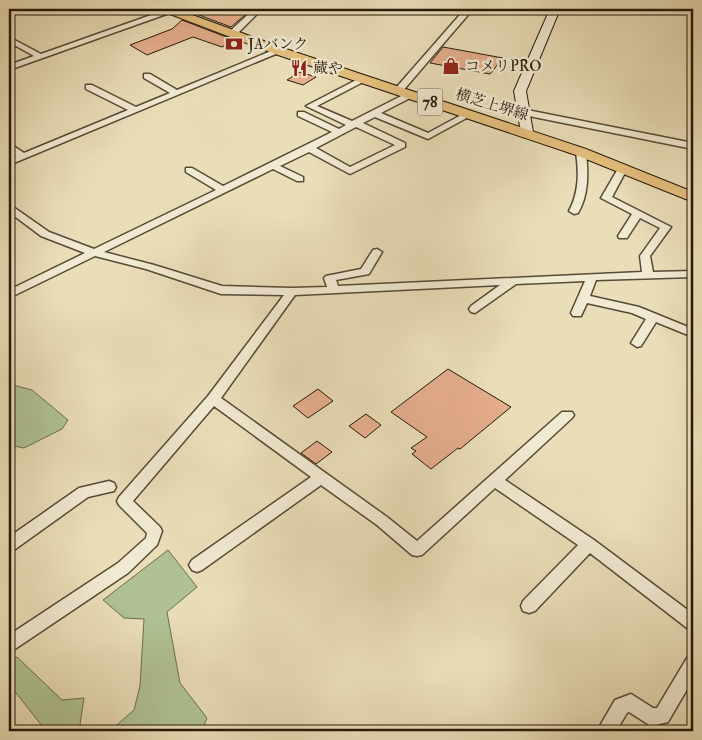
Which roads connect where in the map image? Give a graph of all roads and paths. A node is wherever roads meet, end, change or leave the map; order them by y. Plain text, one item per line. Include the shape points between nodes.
1 (258, 9) edge
2 (469, 9) edge
3 (555, 9) edge
4 (168, 10) edge
5 (232, 34) junction
6 (9, 39) edge
7 (279, 51) junction
8 (41, 57) junction
9 (9, 68) edge
10 (147, 76) dead end
11 (362, 80) junction
12 (89, 88) dead end
13 (176, 93) junction
14 (404, 93) junction
15 (135, 110) junction
16 (522, 112) junction
17 (301, 114) dead end
18 (376, 114) junction
19 (468, 115) junction
20 (354, 124) junction
21 (339, 132) junction
22 (526, 132) junction
23 (9, 146) edge
24 (693, 146) edge
25 (310, 148) junction
26 (581, 152) junction
27 (22, 156) junction
28 (9, 162) edge
29 (273, 166) junction
30 (622, 169) junction
31 (189, 170) dead end
32 (300, 179) dead end
33 (223, 190) junction
34 (693, 197) edge
35 (9, 206) edge
36 (574, 211) dead end
37 (638, 213) junction
38 (623, 236) dead end
39 (377, 252) dead end
40 (96, 253) junction
41 (693, 274) edge
42 (648, 275) junction
43 (592, 277) junction
44 (513, 281) junction
45 (334, 291) junction
46 (292, 292) junction
47 (9, 294) edge
48 (583, 298) junction
49 (475, 309) dead end
50 (577, 313) dead end
51 (653, 317) junction
52 (693, 333) edge
53 (637, 343) dead end
54 (213, 398) junction
55 (567, 415) dead end
56 (321, 477) junction
57 (496, 481) junction
58 (109, 487) dead end
59 (589, 544) junction
60 (9, 545) edge
61 (197, 566) dead end
62 (529, 606) dead end
63 (693, 623) edge
64 (9, 644) edge
65 (693, 664) edge
66 (606, 731) edge

1 - 5 street
2 - 14 street
3 - 16 street via 520,91
4 - 5 main road, 横芝上堺線 / 78
4 - 8 street
5 - 7 main road, 横芝上堺線 / 78
6 - 8 street
7 - 11 main road, 横芝上堺線 / 78
7 - 13 street
8 - 9 street
10 - 13 street
11 - 14 main road, 横芝上堺線 / 78
11 - 20 street via 310,106
12 - 15 street
13 - 15 street
14 - 18 street
14 - 19 main road, 横芝上堺線 / 78
15 - 27 street
16 - 22 street
16 - 24 street
17 - 21 street
18 - 19 street via 428,136
18 - 20 street
19 - 22 main road, 横芝上堺線 / 78
20 - 21 street
20 - 25 street via 402,145 350,171
21 - 25 street
22 - 26 main road, 横芝上堺線 / 78
23 - 27 street
25 - 29 street
26 - 30 main road, 横芝上堺線 / 78
26 - 36 street via 584,171 581,200
27 - 28 street
29 - 32 street
29 - 33 street
30 - 34 main road, 横芝上堺線 / 78
30 - 37 street via 606,198
31 - 33 street
33 - 40 street
35 - 40 street via 45,234
37 - 38 street
37 - 42 street via 666,226 645,256
39 - 45 street via 365,272 330,278
40 - 46 street via 221,290
40 - 47 street
41 - 42 street
42 - 43 street
43 - 44 street
43 - 48 street
44 - 45 street
44 - 49 street
45 - 46 street
46 - 54 street
48 - 50 street
48 - 51 street
51 - 52 street
51 - 53 street
54 - 56 street
54 - 64 street via 124,501 156,531 152,541 123,568
55 - 57 street
56 - 57 street via 416,550
56 - 61 street
57 - 59 street
58 - 60 street via 84,492
59 - 62 street
59 - 63 street
65 - 66 street via 662,716 652,717 631,703 621,706

